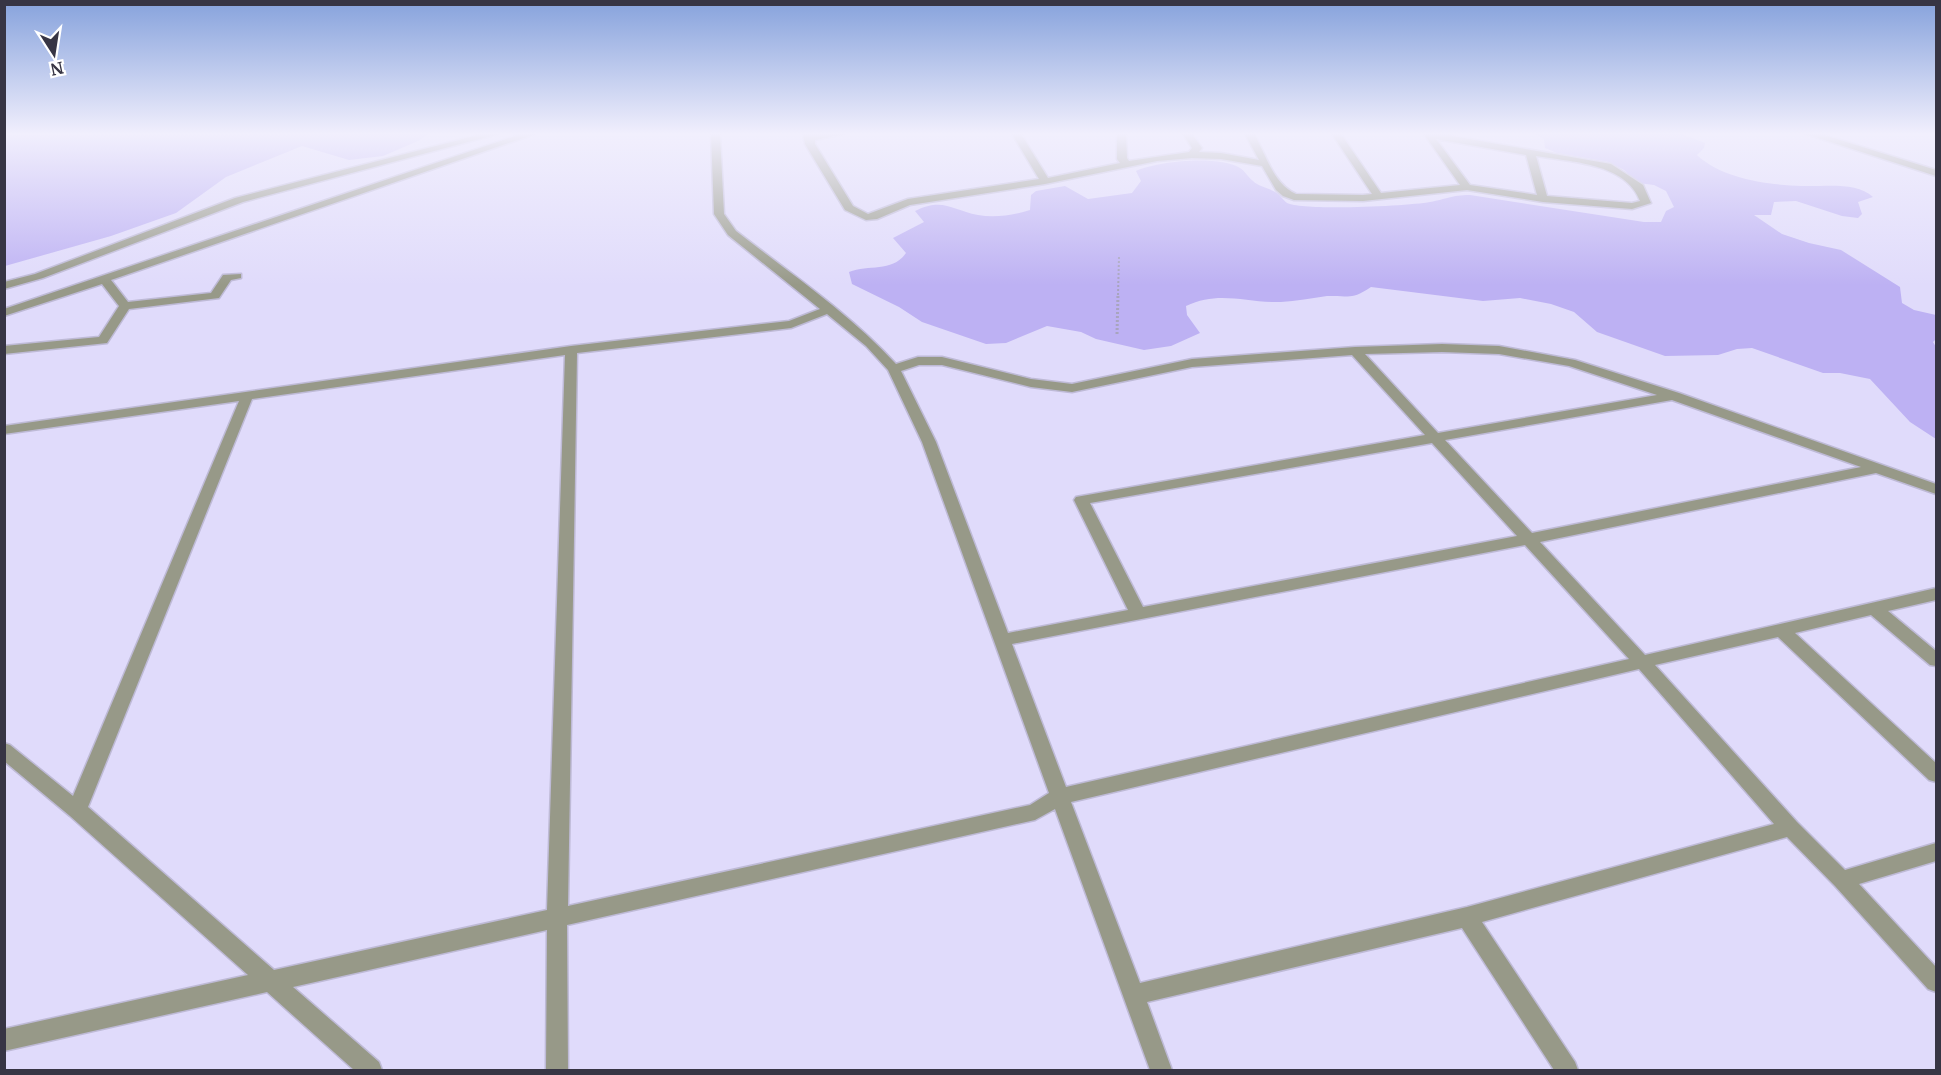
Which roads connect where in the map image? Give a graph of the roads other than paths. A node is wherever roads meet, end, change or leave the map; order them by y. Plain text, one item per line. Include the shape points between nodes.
1 (300, 184) edge
2 (383, 184) edge
3 (718, 184) edge
4 (834, 184) edge
5 (1025, 184) edge
6 (1278, 184) edge
7 (1370, 184) edge
8 (1465, 184) edge
9 (1539, 184) edge
10 (1636, 184) edge
11 (1467, 187) junction
12 (1379, 197) junction
13 (1543, 199) junction
14 (237, 276) dead end
15 (104, 279) junction
16 (4, 286) edge
17 (125, 306) junction
18 (830, 309) junction
19 (4, 313) edge
20 (4, 350) edge
21 (571, 350) junction
22 (1355, 351) junction
23 (894, 369) junction
24 (247, 396) junction
25 (1674, 396) junction
26 (4, 430) edge
27 (1433, 438) junction
28 (1878, 468) junction
29 (1936, 489) edge
30 (1528, 539) junction
31 (1936, 594) edge
32 (1874, 608) junction
33 (1138, 613) junction
34 (1780, 629) junction
35 (1001, 640) junction
36 (1936, 660) edge
37 (1643, 663) junction
38 (4, 750) edge
39 (1936, 774) edge
40 (1058, 796) junction
41 (77, 810) junction
42 (1790, 828) junction
43 (1936, 852) edge
44 (1842, 880) junction
45 (1467, 916) junction
46 (556, 917) junction
47 (274, 982) junction
48 (1936, 982) edge
49 (1133, 994) junction
50 (4, 1041) edge
51 (371, 1071) edge
52 (557, 1071) edge
53 (1161, 1071) edge
54 (1567, 1071) edge

1 - 16 street via 239,200
2 - 15 street
3 - 18 street via 719,214 732,233
4 - 5 street via 849,208 873,217 908,202
6 - 12 street via 1286,195
7 - 12 street
8 - 11 street
9 - 13 street
10 - 13 street via 1646,203 1632,206
11 - 12 street
11 - 13 street
14 - 17 street via 226,277 215,296
15 - 17 street
15 - 19 street
17 - 20 street via 103,340
18 - 21 street via 791,324
18 - 23 street
21 - 24 street
21 - 46 street
22 - 23 street via 1192,363 1072,388 1031,383 942,361 918,361
22 - 25 street via 1499,350 1571,363
22 - 27 street
23 - 35 street via 929,442
24 - 26 street
24 - 41 street
25 - 27 street
25 - 28 street
27 - 30 street
27 - 33 street via 1081,500
28 - 29 street
28 - 30 street
30 - 33 street
30 - 37 street
31 - 32 street
32 - 34 street
32 - 36 street
33 - 35 street
34 - 37 street
34 - 39 street
35 - 40 street
37 - 40 street
37 - 42 street
38 - 41 street
40 - 46 street via 1035,812
40 - 49 street
41 - 47 street
42 - 44 street
42 - 45 street
43 - 44 street
44 - 48 street
45 - 49 street
45 - 54 street
46 - 47 street
46 - 52 street
47 - 50 street
47 - 51 street
49 - 53 street

